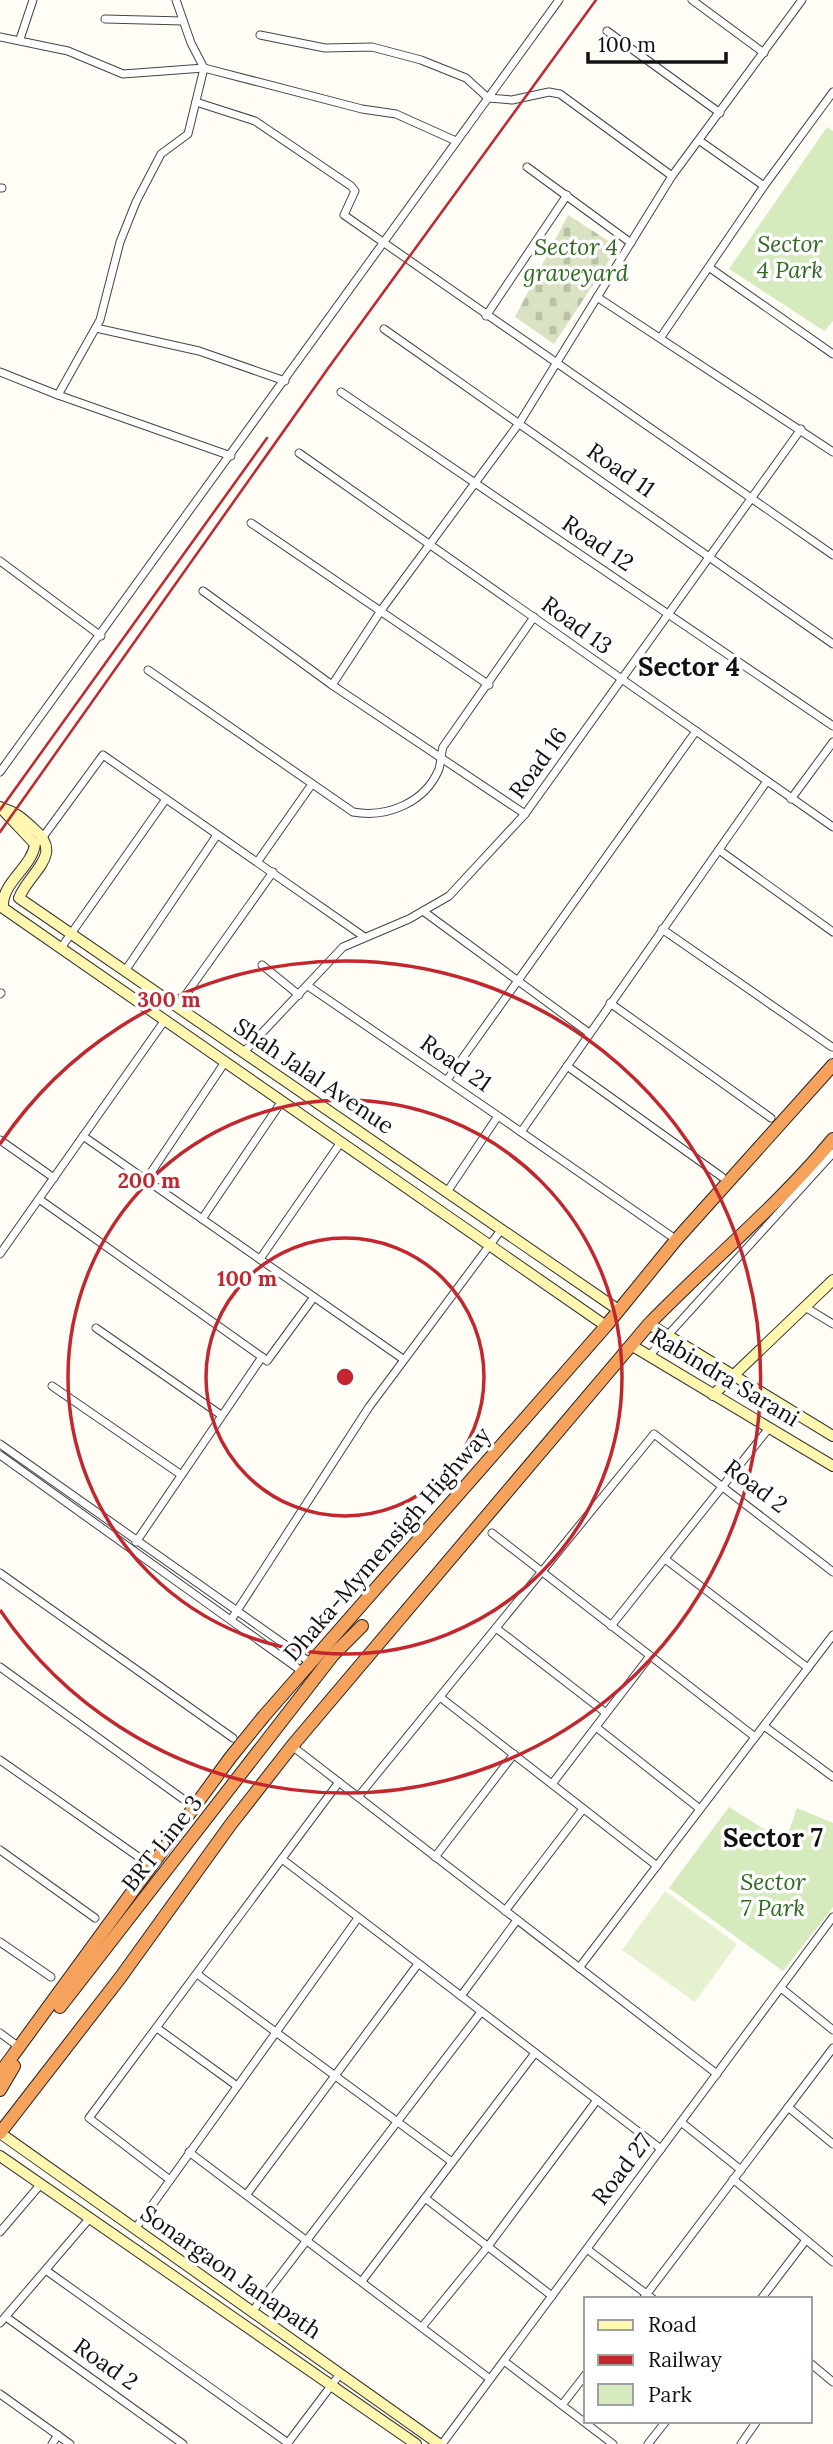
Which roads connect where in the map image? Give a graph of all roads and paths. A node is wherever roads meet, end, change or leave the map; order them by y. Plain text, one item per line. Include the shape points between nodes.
1 (33, 0) edge
2 (176, 0) edge
3 (559, 0) edge
4 (692, 0) edge
5 (802, 0) edge
6 (105, 19) dead end
7 (183, 22) junction
8 (607, 31) dead end
9 (260, 34) dead end
10 (0, 37) edge
11 (20, 39) junction
12 (764, 53) junction
13 (204, 68) junction
14 (833, 92) edge
15 (488, 98) junction
16 (196, 102) junction
17 (720, 113) junction
18 (456, 141) junction
19 (700, 141) junction
20 (527, 167) dead end
21 (672, 176) junction
22 (764, 187) junction
23 (567, 195) junction
24 (384, 241) junction
25 (631, 243) junction
26 (710, 268) junction
27 (597, 297) junction
28 (486, 316) junction
29 (96, 328) junction
30 (384, 329) dead end
31 (661, 337) junction
32 (833, 354) edge
33 (557, 365) junction
34 (0, 372) edge
35 (285, 381) junction
36 (341, 391) dead end
37 (58, 395) junction
38 (520, 422) junction
39 (801, 429) junction
40 (833, 452) edge
41 (299, 453) dead end
42 (231, 456) junction
43 (474, 483) junction
44 (753, 498) junction
45 (251, 523) dead end
46 (429, 545) junction
47 (833, 555) edge
48 (710, 557) junction
49 (0, 561) edge
50 (203, 591) dead end
51 (382, 609) junction
52 (669, 614) junction
53 (534, 617) junction
54 (101, 636) junction
55 (833, 644) edge
56 (148, 670) dead end
57 (621, 681) junction
58 (332, 685) junction
59 (488, 685) junction
60 (833, 726) edge
61 (696, 732) junction
62 (833, 742) edge
63 (441, 758) junction
64 (0, 772) edge
65 (767, 781) junction
66 (312, 784) junction
67 (166, 799) junction
68 (791, 799) junction
69 (1, 808) edge
70 (525, 814) junction
71 (833, 827) edge
72 (217, 835) junction
73 (43, 837) junction
74 (719, 850) junction
75 (257, 861) junction
76 (273, 872) junction
77 (423, 911) junction
78 (662, 929) junction
79 (833, 932) edge
80 (71, 934) junction
81 (363, 936) junction
82 (61, 948) junction
83 (262, 965) dead end
84 (125, 971) junction
85 (516, 982) junction
86 (308, 986) junction
87 (299, 995) junction
88 (610, 1003) junction
89 (177, 1007) junction
90 (164, 1020) junction
91 (589, 1033) junction
92 (832, 1047) edge
93 (243, 1053) junction
94 (225, 1062) junction
95 (833, 1065) edge
96 (568, 1066) junction
97 (447, 1080) junction
98 (282, 1101) junction
99 (771, 1118) dead end
100 (521, 1132) junction
101 (83, 1136) junction
102 (833, 1139) edge
103 (0, 1140) edge
104 (341, 1142) junction
105 (833, 1153) edge
106 (722, 1177) dead end
107 (54, 1178) junction
108 (146, 1180) junction
109 (454, 1182) junction
110 (447, 1192) junction
111 (39, 1199) junction
112 (202, 1219) junction
113 (501, 1230) junction
114 (671, 1236) dead end
115 (490, 1245) junction
116 (0, 1254) edge
117 (260, 1259) junction
118 (833, 1280) edge
119 (314, 1297) junction
120 (805, 1307) junction
121 (617, 1309) junction
122 (649, 1324) junction
123 (833, 1324) edge
124 (606, 1326) junction
125 (96, 1328) dead end
126 (668, 1335) junction
127 (631, 1345) junction
128 (649, 1356) junction
129 (262, 1357) junction
130 (403, 1359) junction
131 (733, 1375) junction
132 (52, 1386) dead end
133 (713, 1395) junction
134 (221, 1415) junction
135 (769, 1428) junction
136 (833, 1436) edge
137 (0, 1444) edge
138 (0, 1455) edge
139 (833, 1466) edge
140 (180, 1474) junction
141 (722, 1487) junction
142 (492, 1533) dead end
143 (138, 1539) junction
144 (132, 1549) junction
145 (665, 1559) junction
146 (542, 1572) junction
147 (833, 1572) edge
148 (0, 1573) edge
149 (237, 1611) junction
150 (356, 1614) junction
151 (231, 1620) junction
152 (362, 1626) dead end
153 (611, 1626) junction
154 (496, 1628) junction
155 (833, 1635) edge
156 (333, 1655) junction
157 (650, 1656) junction
158 (0, 1667) edge
159 (307, 1668) junction
160 (808, 1668) junction
161 (440, 1697) junction
162 (607, 1713) junction
163 (764, 1726) junction
164 (596, 1727) junction
165 (755, 1737) junction
166 (233, 1738) dead end
167 (292, 1746) junction
168 (514, 1754) junction
169 (0, 1760) edge
170 (833, 1765) edge
171 (830, 1775) edge
172 (339, 1782) junction
173 (552, 1784) junction
174 (358, 1797) junction
175 (183, 1799) dead end
176 (583, 1809) junction
177 (700, 1809) junction
178 (0, 1850) edge
179 (435, 1857) junction
180 (140, 1858) dead end
181 (282, 1859) junction
182 (657, 1866) junction
183 (505, 1911) junction
184 (833, 1917) edge
185 (95, 1918) dead end
186 (358, 1918) junction
187 (517, 1920) junction
188 (0, 1942) edge
189 (418, 1964) junction
190 (579, 1968) junction
191 (197, 1974) junction
192 (51, 1977) dead end
193 (781, 1988) junction
194 (461, 1996) junction
195 (481, 2012) junction
196 (157, 2028) junction
197 (833, 2030) edge
198 (276, 2032) junction
199 (4, 2036) edge
200 (19, 2047) junction
201 (833, 2048) edge
202 (535, 2053) junction
203 (0, 2073) edge
204 (717, 2074) junction
205 (335, 2076) junction
206 (237, 2086) junction
207 (0, 2090) edge
208 (597, 2100) junction
209 (788, 2107) junction
210 (397, 2122) junction
211 (681, 2122) junction
212 (0, 2133) edge
213 (833, 2144) edge
214 (661, 2149) junction
215 (190, 2152) junction
216 (0, 2156) edge
217 (452, 2162) junction
218 (741, 2170) junction
219 (733, 2179) junction
220 (170, 2180) junction
221 (40, 2185) junction
222 (247, 2194) junction
223 (425, 2198) junction
224 (89, 2219) junction
225 (135, 2229) junction
226 (0, 2232) edge
227 (307, 2239) junction
228 (806, 2240) junction
229 (489, 2245) junction
230 (587, 2249) junction
231 (833, 2262) edge
232 (47, 2271) junction
233 (362, 2281) junction
234 (552, 2296) junction
235 (647, 2297) edge
236 (763, 2297) edge
237 (252, 2312) junction
238 (3, 2320) edge
239 (422, 2327) junction
240 (504, 2361) junction
241 (812, 2365) edge
242 (340, 2374) junction
243 (584, 2377) edge
244 (490, 2379) junction
245 (833, 2382) edge
246 (331, 2386) junction
247 (1, 2398) edge
248 (562, 2405) junction
249 (584, 2422) edge
250 (586, 2423) edge
251 (665, 2423) edge
252 (756, 2423) edge
253 (58, 2435) junction
254 (52, 2444) edge
255 (71, 2444) edge
256 (183, 2444) edge
257 (288, 2444) edge
258 (416, 2444) edge
259 (440, 2444) edge
260 (613, 2444) edge
261 (649, 2444) edge
262 (741, 2444) edge

1 - 11 street
2 - 7 street
3 - 15 street
4 - 12 street
5 - 12 street
6 - 7 street
7 - 13 street
8 - 17 street
9 - 15 street via 326,48 372,47 421,60 466,78
10 - 11 street
11 - 13 street via 68,51 123,74
12 - 17 street
13 - 16 street
13 - 18 street via 396,114
14 - 22 street
15 - 18 street
15 - 21 street via 512,100 549,92 567,99
16 - 24 street via 255,121 351,186 355,191 344,215
16 - 29 street via 188,134 161,153 136,202
17 - 19 street
18 - 24 street
19 - 21 street
19 - 22 street
20 - 23 street
21 - 25 street
22 - 26 street
23 - 25 street
23 - 28 street
24 - 28 street
24 - 35 street
25 - 27 street
26 - 31 street
26 - 32 street
27 - 31 street
27 - 33 street
28 - 33 street
29 - 35 street via 199,351
29 - 37 street
30 - 38 street, Road 11
31 - 39 street
33 - 38 street
33 - 44 street
34 - 37 street
35 - 42 street
36 - 43 street, Road 12
37 - 42 street
38 - 43 street
38 - 48 street, Road 11
39 - 40 street
39 - 44 street, Road 16
41 - 46 street, Road 13
42 - 54 street
43 - 46 street
43 - 52 street, Road 12
44 - 47 street
44 - 48 street, Road 16
45 - 51 street
46 - 51 street
46 - 53 street, Road 13
48 - 52 street, Road 16
48 - 55 street, Road 11
49 - 54 street
50 - 58 street
51 - 58 street
51 - 59 street
52 - 57 street, Road 16
52 - 60 street, Road 12
53 - 57 street, Road 13
53 - 59 street
54 - 64 street
56 - 66 street
57 - 61 street, Road 13
57 - 70 street, Road 16
58 - 63 street
59 - 63 street via 443,747
61 - 65 street, Road 13
61 - 85 street
62 - 68 street
63 - 66 street via 421,794 379,813 353,812
63 - 70 street
65 - 68 street, Road 13
65 - 74 street
66 - 75 street
67 - 72 street
67 - 73 street via 103,755
67 - 80 street
68 - 71 street, Road 13
69 - 73 main road via 14,812
69 - 82 main road, Shah Jalal Avenue via 35,844 4,896 3,908
70 - 77 street, Road 16 via 457,889
72 - 75 street
72 - 84 street
73 - 80 main road, Shah Jalal Avenue via 47,853 19,898
74 - 78 street
74 - 79 street
75 - 76 street
76 - 81 street
76 - 89 street
77 - 81 street, Road 16
77 - 85 street
78 - 88 street
78 - 92 street
80 - 82 street
80 - 84 main road, Shah Jalal Avenue
81 - 86 street, Road 16 via 343,947
82 - 90 main road, Shah Jalal Avenue
83 - 87 street
84 - 89 main road, Shah Jalal Avenue
85 - 91 street
85 - 97 street
86 - 87 street, Road 16
86 - 97 street, Road 21
87 - 93 street, Road 16
88 - 91 street
88 - 99 street
89 - 93 main road, Shah Jalal Avenue
90 - 94 main road, Shah Jalal Avenue
90 - 101 street
91 - 96 street
93 - 110 main road, Shah Jalal Avenue
94 - 98 main road, Shah Jalal Avenue
94 - 108 street
95 - 121 highway, Dhaka-Mymensigh Highway
96 - 100 street
96 - 106 street
97 - 109 street, Road 21 via 498,1116
98 - 104 main road, Shah Jalal Avenue
98 - 112 street
100 - 109 street, Road 21 via 498,1116
100 - 114 street, Road 21
101 - 107 street
101 - 108 street
102 - 122 highway
103 - 107 street
104 - 115 main road, Shah Jalal Avenue
104 - 117 street
105 - 126 street
107 - 111 street
108 - 112 street
109 - 110 street, Road 21
110 - 113 main road, Shah Jalal Avenue
111 - 116 street
111 - 129 street
112 - 117 street
113 - 115 street
113 - 121 main road, Shah Jalal Avenue
115 - 124 main road, Shah Jalal Avenue
115 - 130 street
117 - 119 street
118 - 120 main road
119 - 129 street via 267,1361
119 - 130 street
120 - 123 street
120 - 131 main road
121 - 124 highway, Dhaka-Mymensigh Highway
122 - 126 main road, Rabindra Sarani
122 - 127 highway
124 - 150 highway, Dhaka-Mymensigh Highway
125 - 134 street
126 - 128 street
126 - 131 main road, Rabindra Sarani
127 - 128 main road, Rabindra Sarani
127 - 167 highway
128 - 133 main road, Rabindra Sarani
129 - 134 street
130 - 149 street
131 - 133 main road
131 - 136 main road, Rabindra Sarani
132 - 140 street
133 - 135 main road, Rabindra Sarani
134 - 140 street
135 - 139 main road, Rabindra Sarani
135 - 141 street
137 - 143 street
138 - 144 street
140 - 143 street
141 - 145 street
141 - 146 street, Road 2 via 654,1434
141 - 147 street, Road 2
142 - 146 street
143 - 144 street
143 - 149 street
144 - 151 street
145 - 153 street
145 - 160 street
146 - 153 street
146 - 154 street
148 - 166 street
149 - 151 street
149 - 159 street
150 - 156 highway
150 - 159 highway, Dhaka-Mymensigh Highway
151 - 159 street
152 - 156 highway, BRT Line 3
153 - 157 street
154 - 161 street
154 - 162 street
155 - 160 street
156 - 207 highway, BRT Line 3 via 16,2063
157 - 162 street
157 - 165 street
158 - 175 street
159 - 200 highway, Dhaka-Mymensigh Highway via 230,1758
160 - 163 street
161 - 168 street
161 - 174 street
162 - 164 street
163 - 165 street
163 - 171 street
164 - 173 street
164 - 177 street
165 - 177 street
167 - 172 street
167 - 212 highway
168 - 173 street
168 - 179 street
169 - 180 street
170 - 171 street
172 - 174 street
172 - 181 street
173 - 176 street
174 - 179 street
176 - 182 street
176 - 183 street
177 - 182 street
178 - 185 street
179 - 183 street
181 - 186 street
181 - 191 street
182 - 190 street
183 - 187 street
184 - 193 street, Road 27
186 - 189 street
186 - 198 street
187 - 190 street
187 - 194 street
188 - 192 street
189 - 194 street
189 - 205 street
190 - 204 street
191 - 196 street
191 - 198 street
193 - 197 street
193 - 204 street, Road 27
194 - 195 street
195 - 202 street
195 - 210 street
196 - 206 street
196 - 220 street via 89,2119
198 - 205 street
198 - 206 street
199 - 200 street
200 - 203 highway, Dhaka-Mymensigh Highway
201 - 209 street
202 - 208 street
202 - 217 street
204 - 211 street, Road 27
205 - 210 street
205 - 222 street
206 - 215 street
208 - 214 street
208 - 229 street
209 - 213 street
209 - 218 street
210 - 217 street
210 - 227 street
211 - 214 street, Road 27
211 - 218 street
212 - 225 main road, Sonargaon Janapath
214 - 230 street, Road 27
215 - 220 street
215 - 222 street
216 - 221 main road, Sonargaon Janapath
217 - 223 street
218 - 219 street
219 - 228 street
219 - 235 street
220 - 225 street
221 - 224 main road, Sonargaon Janapath
221 - 226 street
222 - 227 street
223 - 229 street
223 - 233 street
224 - 232 street
224 - 246 main road, Sonargaon Janapath
225 - 237 main road, Sonargaon Janapath
227 - 233 street
227 - 237 street
228 - 231 street
228 - 236 street
229 - 234 street
229 - 239 street
230 - 234 street, Road 27
230 - 235 street
232 - 238 street
232 - 257 street
233 - 239 street
234 - 240 street, Road 27
237 - 242 main road, Sonargaon Janapath
238 - 256 street, Road 2
239 - 244 street
240 - 244 street, Road 27
240 - 248 street
241 - 245 street
242 - 246 street
242 - 259 main road, Sonargaon Janapath
243 - 248 street
244 - 259 street, Road 27
246 - 257 street
246 - 258 main road, Sonargaon Janapath
247 - 253 street
248 - 249 street
250 - 260 street
251 - 261 street
252 - 262 street
253 - 254 street
253 - 255 street

